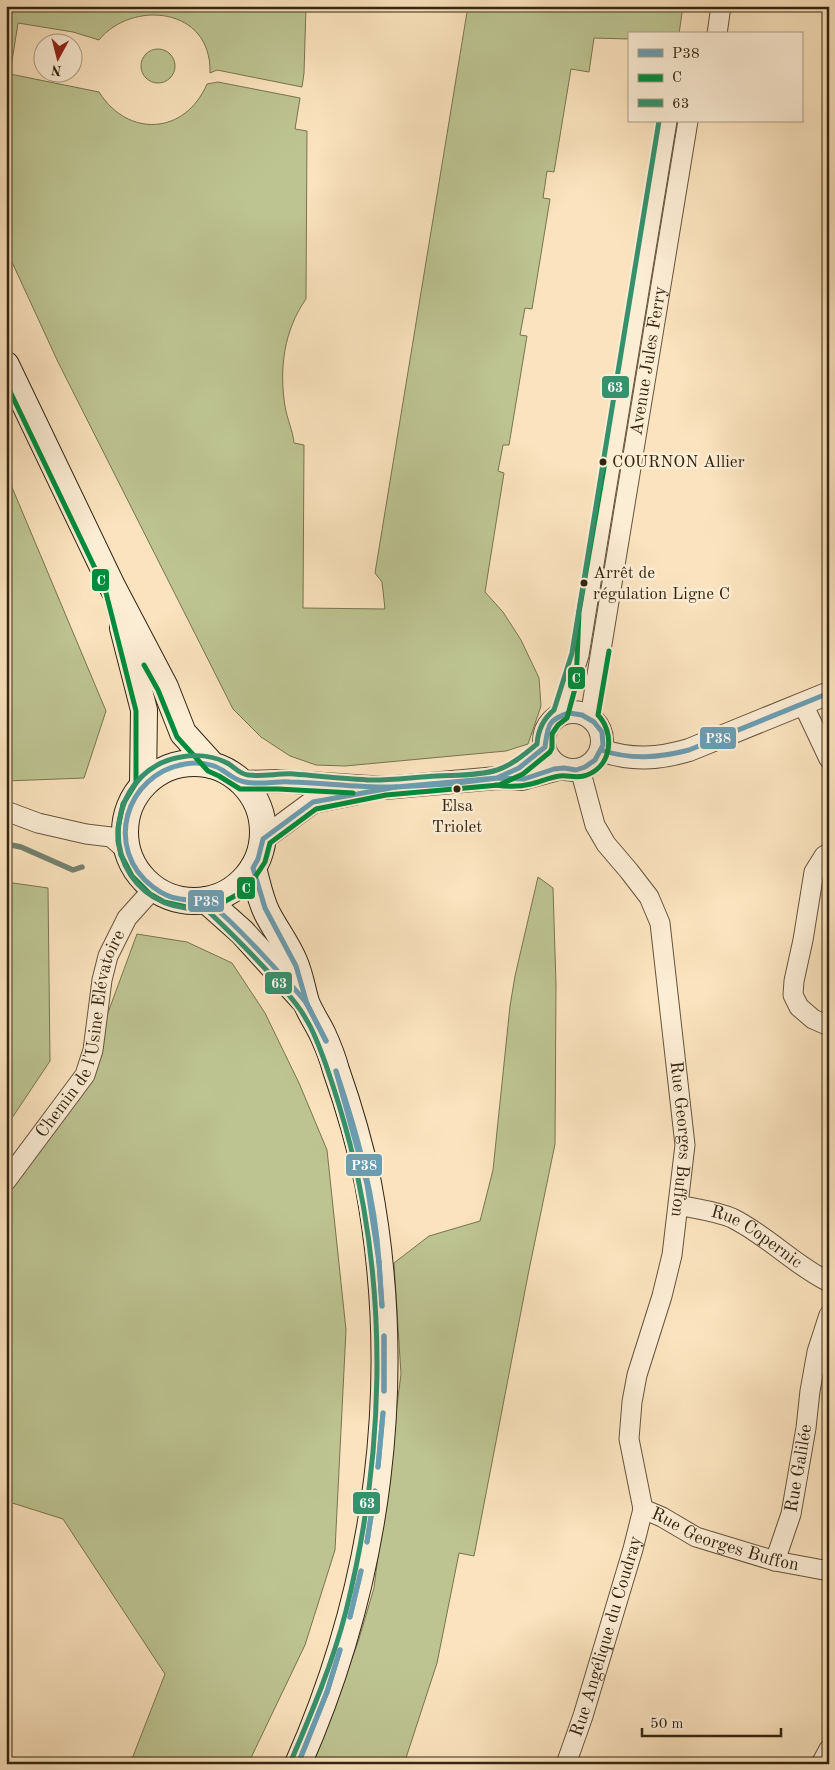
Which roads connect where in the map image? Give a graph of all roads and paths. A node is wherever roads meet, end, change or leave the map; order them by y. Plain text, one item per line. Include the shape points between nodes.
1 (722, 6) edge
2 (717, 32) edge
3 (667, 122) edge
4 (688, 122) edge
5 (6, 364) edge
6 (112, 586) junction
7 (829, 693) edge
8 (803, 704) junction
9 (560, 715) junction
10 (590, 717) junction
11 (545, 747) junction
12 (601, 750) junction
13 (829, 759) edge
14 (212, 765) junction
15 (571, 768) junction
16 (497, 778) junction
17 (242, 782) junction
18 (143, 785) junction
19 (385, 788) junction
20 (6, 811) edge
21 (263, 839) junction
22 (128, 852) junction
23 (829, 853) edge
24 (253, 868) junction
25 (154, 888) junction
26 (206, 900) junction
27 (307, 1004) junction
28 (829, 1026) edge
29 (6, 1181) edge
30 (679, 1205) junction
31 (829, 1282) edge
32 (829, 1314) edge
33 (643, 1509) junction
34 (775, 1561) junction
35 (829, 1571) edge
36 (829, 1749) edge
37 (298, 1764) edge
38 (566, 1764) edge
39 (821, 1764) edge

1 - 2 street
3 - 9 street, Avenue Jules Ferry via 579,655
4 - 10 street, Avenue Jules Ferry
5 - 6 main road
6 - 14 main road via 165,687 183,733
6 - 18 main road via 144,710
7 - 8 street
8 - 12 street via 667,757 631,757
8 - 13 street
9 - 10 street via 576,712
9 - 11 street via 545,732
10 - 12 street via 601,732
11 - 15 street via 554,763
11 - 16 street via 519,768
12 - 15 street via 592,763
14 - 17 main road
14 - 18 main road via 187,763 175,766 163,770
15 - 16 street via 522,779
15 - 30 street, Rue Georges Buffon via 595,825 648,897 660,922 685,1145
16 - 19 street
17 - 19 street via 278,781
17 - 21 main road via 259,808
18 - 22 main road via 126,817
19 - 21 street via 314,802
20 - 22 street via 38,823 111,837
21 - 24 main road
22 - 25 main road via 138,872
23 - 28 street via 814,872 793,995 799,1008
24 - 26 main road via 238,886
24 - 27 main road via 265,910 294,962
25 - 26 main road via 179,899
25 - 29 street, Chemin de l'Usine Elévatoire via 127,918 108,956 93,1050 85,1075
26 - 27 main road via 242,932
27 - 37 main road via 336,1070 368,1182 383,1296 384,1371 380,1455 361,1578 330,1684
30 - 31 street, Rue Copernic via 731,1218
30 - 33 street, Rue Georges Buffon via 672,1255 632,1402 629,1439
32 - 34 street, Rue Galilée via 813,1371 791,1514
33 - 34 street, Rue Georges Buffon via 696,1537
33 - 38 street, Rue Angélique du Coudray via 634,1549
34 - 35 street, Rue Georges Buffon
36 - 39 street

